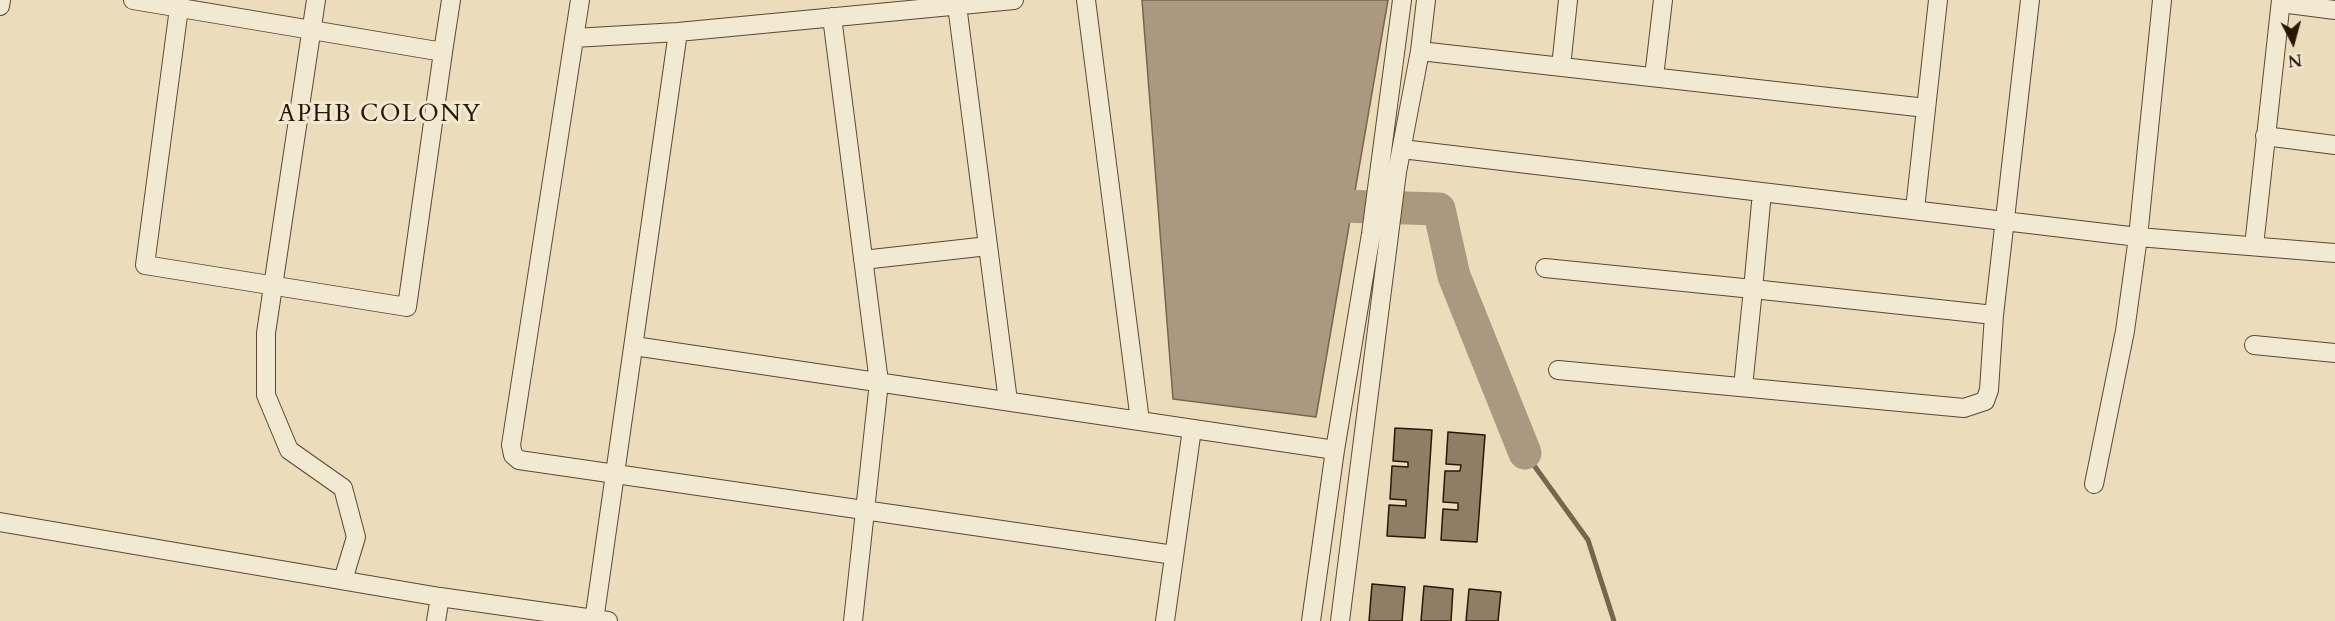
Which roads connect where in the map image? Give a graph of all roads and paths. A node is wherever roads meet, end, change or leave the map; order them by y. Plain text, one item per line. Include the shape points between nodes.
1 (1, 0) edge
2 (133, 0) edge
3 (316, 0) edge
4 (451, 0) edge
5 (580, 0) edge
6 (1014, 0) edge
7 (1086, 0) edge
8 (1402, 0) edge
9 (1426, 0) edge
10 (1568, 0) edge
11 (1663, 0) edge
12 (1938, 0) edge
13 (2030, 0) edge
14 (2162, 0) edge
15 (2281, 2) edge
16 (957, 5) junction
17 (0, 6) edge
18 (178, 8) junction
19 (2335, 10) edge
20 (831, 17) junction
21 (312, 30) junction
22 (678, 32) junction
23 (574, 38) junction
24 (1420, 51) junction
25 (443, 52) junction
26 (1561, 67) junction
27 (1654, 77) junction
28 (1926, 108) junction
29 (2265, 136) junction
30 (2335, 145) edge
31 (1402, 149) junction
32 (1762, 192) junction
33 (1915, 209) junction
34 (2004, 220) junction
35 (2138, 237) junction
36 (988, 246) junction
37 (2254, 246) junction
38 (2335, 253) edge
39 (863, 260) junction
40 (1545, 268) dead end
41 (274, 284) junction
42 (1754, 289) junction
43 (1994, 315) junction
44 (2254, 345) dead end
45 (634, 346) junction
46 (2335, 353) edge
47 (1558, 370) dead end
48 (879, 382) junction
49 (1743, 387) junction
50 (1008, 401) junction
51 (1140, 421) junction
52 (1192, 429) junction
53 (1335, 450) junction
54 (615, 474) junction
55 (2094, 484) dead end
56 (867, 511) junction
57 (0, 522) edge
58 (1174, 555) junction
59 (344, 580) junction
60 (440, 597) junction
61 (599, 620) edge
62 (436, 621) edge
63 (853, 621) edge
64 (1166, 621) edge
65 (1311, 621) edge
66 (1340, 621) edge

1 - 17 street
2 - 18 street
3 - 21 street
4 - 25 street
5 - 23 street
6 - 16 street
7 - 51 street
8 - 53 street via 1371,234
9 - 24 street
10 - 26 street
11 - 27 street
12 - 28 street
13 - 34 street
14 - 35 street
15 - 19 street
15 - 29 street
16 - 20 street
16 - 36 street
18 - 21 street
18 - 41 street via 144,265
20 - 22 street
20 - 39 street
21 - 25 street
21 - 41 street
22 - 23 street
22 - 45 street
23 - 54 street via 511,445 519,460
24 - 26 street
24 - 31 street
25 - 41 street via 407,307
26 - 27 street
27 - 28 street
28 - 33 street
29 - 30 street
29 - 37 street
31 - 32 street
31 - 66 street
32 - 33 street
32 - 42 street
33 - 34 street
34 - 35 street
34 - 43 street
35 - 37 street
35 - 55 street via 2125,332
36 - 39 street
36 - 50 street
37 - 38 street
39 - 48 street
40 - 42 street
41 - 59 street via 266,333 266,395 289,450 343,488 356,537
42 - 43 street
42 - 49 street
43 - 49 street via 1989,390 1985,401 1976,406
44 - 46 street
45 - 48 street
45 - 54 street
47 - 49 street
48 - 50 street
48 - 56 street
50 - 51 street
51 - 52 street
52 - 53 street
52 - 58 street
53 - 65 street
54 - 56 street
54 - 61 street
56 - 58 street
56 - 63 street
57 - 59 street
58 - 64 street
59 - 60 street
60 - 61 street
60 - 62 street

